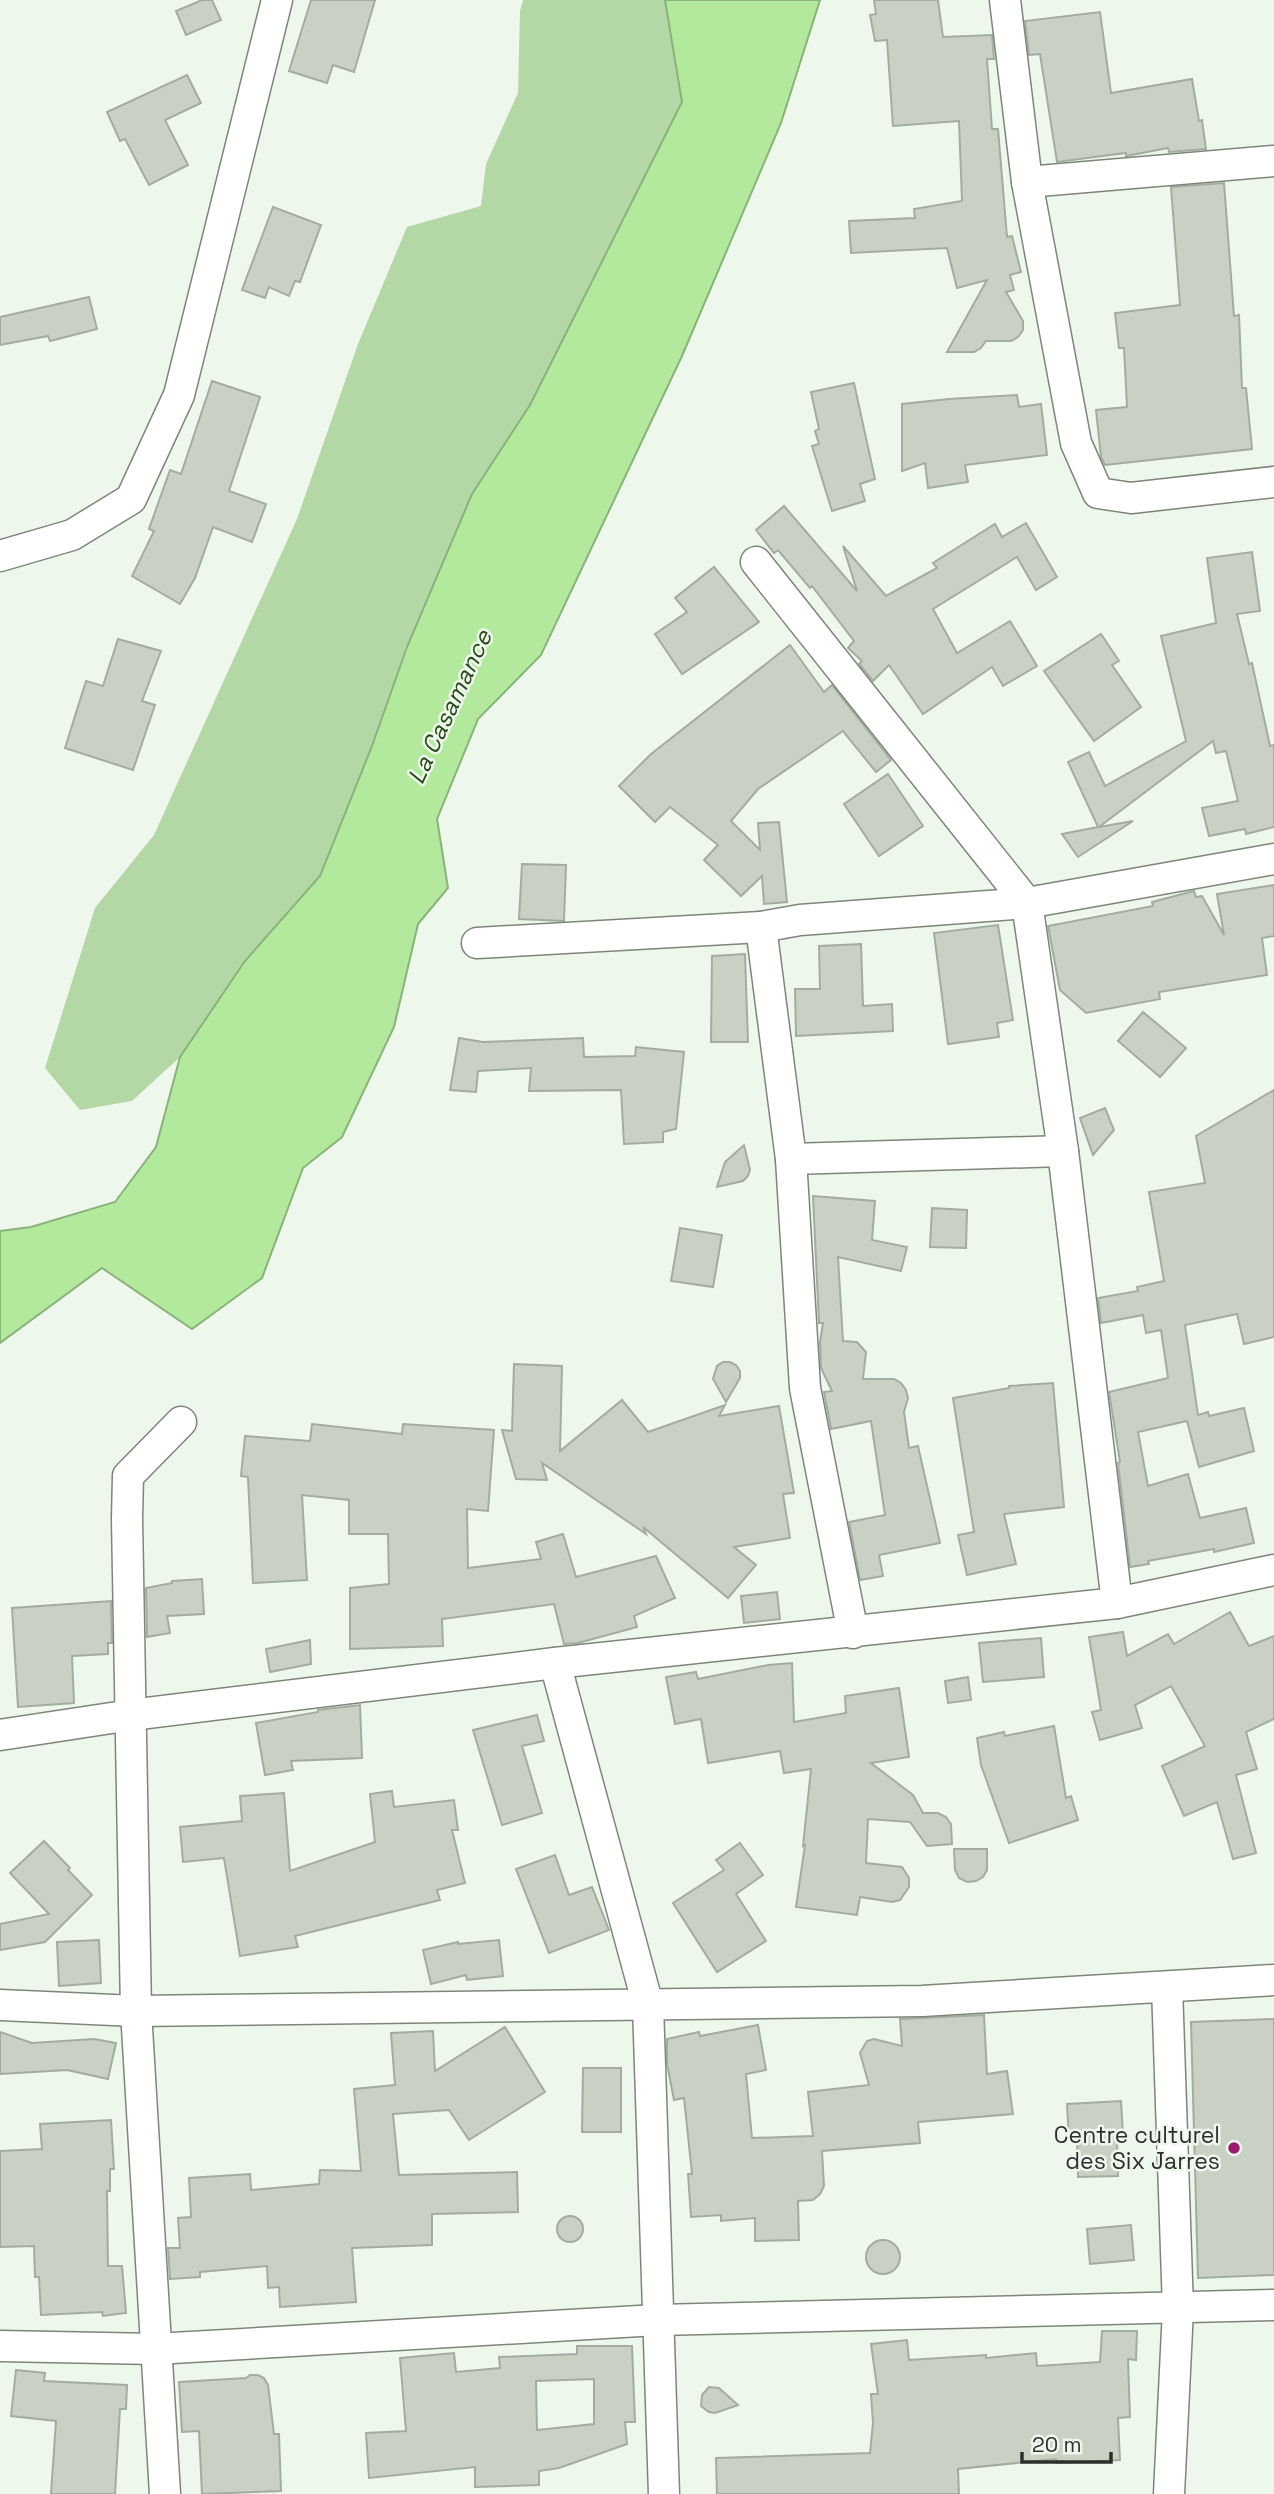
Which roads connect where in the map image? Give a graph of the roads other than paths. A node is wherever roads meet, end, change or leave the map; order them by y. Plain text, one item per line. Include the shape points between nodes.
1 (277, 0) edge
2 (1005, 0) edge
3 (1274, 161) edge
4 (1027, 182) junction
5 (1274, 482) edge
6 (0, 556) edge
7 (756, 562) dead end
8 (1274, 859) edge
9 (1027, 903) junction
10 (761, 927) junction
11 (477, 943) dead end
12 (1063, 1151) junction
13 (791, 1159) junction
14 (181, 1422) dead end
15 (1274, 1570) edge
16 (1117, 1603) junction
17 (853, 1633) junction
18 (555, 1663) junction
19 (131, 1716) junction
20 (0, 1735) edge
21 (1274, 1980) edge
22 (1167, 1987) junction
23 (0, 2005) edge
24 (648, 2005) junction
25 (136, 2011) junction
26 (1274, 2305) edge
27 (1178, 2309) junction
28 (657, 2320) junction
29 (0, 2346) edge
30 (155, 2349) junction
31 (165, 2494) edge
32 (664, 2494) edge
33 (1169, 2494) edge

1 - 6 street via 179,394 131,499 72,534
2 - 4 street
3 - 4 street
4 - 5 street via 1076,443 1098,493 1131,498
7 - 9 street
8 - 9 street
9 - 10 street via 800,919
9 - 12 street
10 - 11 street
10 - 13 street
12 - 13 street
12 - 16 street
13 - 17 street via 805,1388
14 - 19 street via 128,1476
15 - 16 street
16 - 17 street
17 - 18 street
18 - 19 street
18 - 24 street
19 - 20 street
19 - 25 street
21 - 22 street
22 - 24 street via 922,2001
22 - 27 street
23 - 25 street
24 - 25 street
24 - 28 street
25 - 30 street
26 - 27 street
27 - 28 street
27 - 33 street
28 - 30 street
28 - 32 street
29 - 30 street
30 - 31 street

